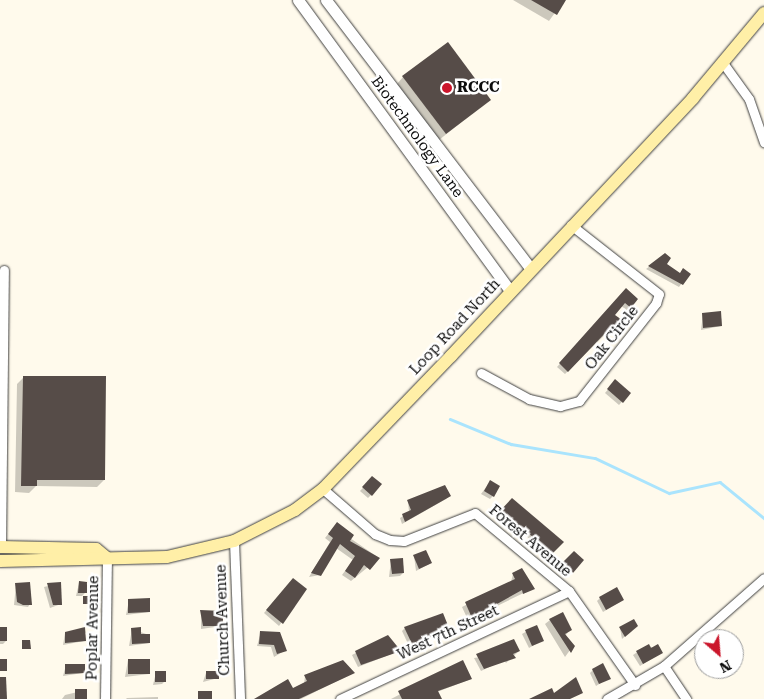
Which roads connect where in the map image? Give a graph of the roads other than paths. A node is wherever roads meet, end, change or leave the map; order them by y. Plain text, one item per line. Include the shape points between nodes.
1 (298, 0) edge
2 (326, 0) edge
3 (764, 13) edge
4 (723, 63) junction
5 (764, 142) edge
6 (571, 225) junction
7 (531, 269) junction
8 (4, 270) dead end
9 (510, 292) junction
10 (481, 372) dead end
11 (322, 489) junction
12 (234, 541) junction
13 (0, 547) edge
14 (107, 558) junction
15 (0, 561) edge
16 (764, 578) edge
17 (569, 591) junction
18 (664, 666) junction
19 (635, 685) junction
20 (106, 699) edge
21 (240, 699) edge
22 (340, 699) edge
23 (608, 699) edge
24 (686, 699) edge

1 - 9 street, Biotechnology Lane
2 - 7 street, Biotechnology Lane
3 - 4 main road, Loop Road North
4 - 5 street via 749,99
4 - 6 main road, Loop Road North
6 - 7 main road, Loop Road North
6 - 10 street, Oak Circle via 659,294 656,303 579,401 560,406 529,399
7 - 9 main road, Loop Road North
8 - 13 street
9 - 11 main road, Loop Road North
11 - 12 main road, Loop Road North via 270,525
11 - 17 street, Forest Avenue via 374,534 390,540 404,541 475,513
12 - 14 main road, Loop Road North via 167,556
12 - 21 street, Church Avenue
13 - 14 main road, Loop Road North via 96,549
14 - 15 main road, Loop Road North via 91,562
14 - 20 street, Poplar Avenue
16 - 18 street
17 - 19 street, Forest Avenue
17 - 22 street, West 7th Street
18 - 19 street
18 - 24 street
19 - 23 street

